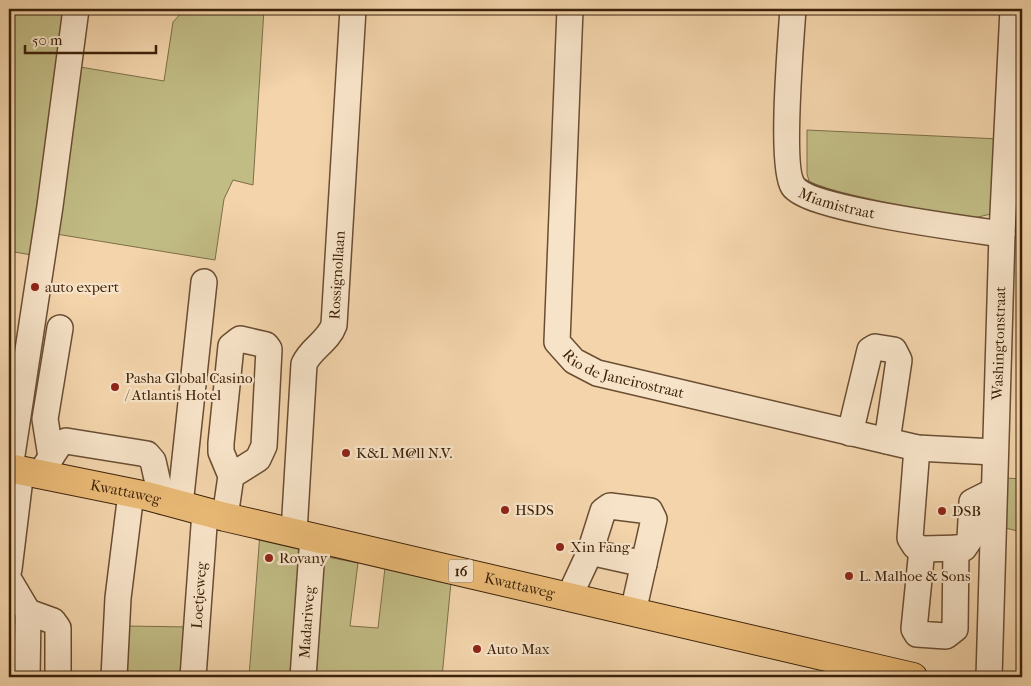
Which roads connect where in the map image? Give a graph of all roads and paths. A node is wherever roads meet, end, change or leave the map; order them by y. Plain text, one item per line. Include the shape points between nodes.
1 (76, 9) edge
2 (353, 9) edge
3 (570, 9) edge
4 (793, 9) edge
5 (1012, 9) edge
6 (1002, 234) junction
7 (204, 282) dead end
8 (60, 328) dead end
9 (269, 349) junction
10 (307, 358) junction
11 (859, 398) junction
12 (894, 407) junction
13 (850, 433) junction
14 (887, 441) junction
15 (917, 448) junction
16 (221, 452) junction
17 (994, 452) junction
18 (185, 453) junction
19 (262, 453) junction
20 (147, 454) junction
21 (297, 456) junction
22 (26, 468) edge
23 (231, 476) junction
24 (994, 491) junction
25 (131, 493) junction
26 (193, 509) junction
27 (304, 534) junction
28 (922, 548) junction
29 (956, 548) junction
30 (590, 552) junction
31 (644, 564) junction
32 (9, 570) edge
33 (9, 580) edge
34 (569, 597) junction
35 (28, 612) junction
36 (633, 612) junction
37 (27, 677) edge
38 (58, 677) edge
39 (114, 677) edge
40 (193, 677) edge
41 (303, 677) edge
42 (913, 677) edge
43 (989, 677) edge

1 - 22 street via 50,206
2 - 10 street, Rossignollaan via 334,325 331,334
3 - 13 street, Rio de Janeirostraat via 557,342 574,361 597,373
4 - 6 street, Miamistraat via 788,86 788,171 793,187 811,198 913,221
5 - 6 street, Washingtonstraat
6 - 17 street, Washingtonstraat
7 - 18 street
8 - 22 street via 45,418
9 - 10 street
9 - 16 street via 266,345 240,339 231,346
9 - 19 street
10 - 21 street
11 - 12 street
11 - 12 street via 870,350 875,347 894,350 899,360
11 - 13 street
12 - 14 street
13 - 14 street, Rio de Janeirostraat
14 - 15 street, Rio de Janeirostraat
15 - 17 street, Rio de Janeirostraat
15 - 28 street via 910,538 914,546
16 - 18 street
16 - 23 street
17 - 24 street, Washingtonstraat
18 - 20 street
18 - 26 street
19 - 21 street
19 - 23 street
20 - 22 street via 66,441
20 - 26 street
21 - 27 street
22 - 25 main road, Kwattaweg / 16
22 - 32 street
23 - 26 street
24 - 29 street via 972,502 969,544
24 - 43 street, Washingtonstraat
25 - 26 main road, Kwattaweg / 16
25 - 39 street via 118,598
26 - 27 main road, Kwattaweg / 16
26 - 40 street, Loetjeweg
27 - 34 main road, Kwattaweg / 16
27 - 41 street, Madariweg
28 - 29 street
28 - 29 street via 914,629 917,634 946,636 955,629
30 - 31 street
30 - 31 street via 606,508 650,512 654,519
30 - 34 street
31 - 36 street
33 - 35 street
34 - 36 main road, Kwattaweg / 16
35 - 37 street
35 - 38 street via 53,621 58,628
36 - 42 main road, Kwattaweg / 16

